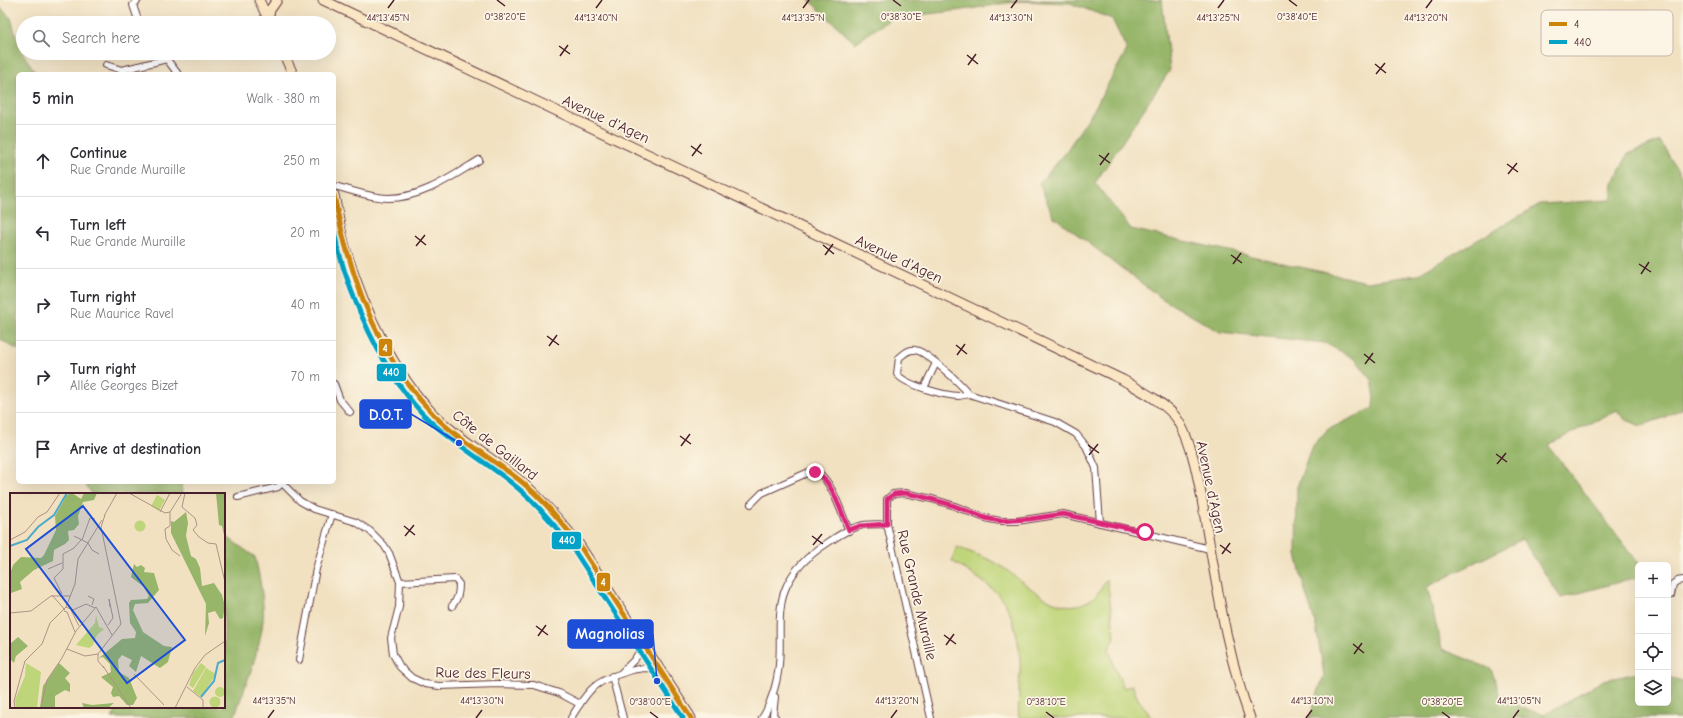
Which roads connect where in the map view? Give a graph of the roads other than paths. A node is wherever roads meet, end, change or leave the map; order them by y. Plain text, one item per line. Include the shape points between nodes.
1 (138, 0) edge
2 (259, 0) edge
3 (264, 0) edge
4 (277, 0) edge
5 (323, 0) edge
6 (131, 3) edge
7 (136, 16) edge
8 (266, 16) edge
9 (268, 16) edge
10 (270, 16) edge
11 (163, 60) edge
12 (168, 60) edge
13 (287, 60) edge
14 (106, 65) dead end
15 (177, 72) edge
16 (292, 72) edge
17 (479, 160) dead end
18 (336, 187) edge
19 (336, 203) edge
20 (936, 363) junction
21 (924, 388) junction
22 (336, 389) edge
23 (969, 394) junction
24 (350, 412) dead end
25 (281, 484) edge
26 (283, 484) edge
27 (238, 497) dead end
28 (751, 504) dead end
29 (332, 514) junction
30 (1100, 523) junction
31 (887, 524) junction
32 (849, 530) junction
33 (1210, 549) junction
34 (1683, 580) edge
35 (400, 582) junction
36 (1671, 595) edge
37 (452, 606) dead end
38 (643, 645) junction
39 (299, 660) dead end
40 (660, 670) junction
41 (620, 674) junction
42 (612, 676) junction
43 (778, 681) junction
44 (580, 704) junction
45 (571, 718) edge
46 (623, 718) edge
47 (691, 718) edge
48 (762, 718) edge
49 (776, 718) edge
50 (931, 718) edge
51 (1250, 718) edge

1 - 6 street
2 - 8 main road
3 - 9 main road
4 - 10 main road via 270,10
5 - 33 main road, Avenue d'Agen via 1140,390 1169,410 1187,440
6 - 7 street
11 - 14 street via 122,70
12 - 15 street
13 - 16 main road
17 - 18 street via 436,185 412,195 388,198
19 - 38 main road, Côte de Gaillard via 347,255 363,300 406,380 433,414 484,456 523,482 561,522 578,543
20 - 21 street
20 - 21 street via 916,350 907,351 899,358 896,368 899,377
20 - 23 street
21 - 23 street via 959,396
22 - 24 street via 340,400
23 - 30 street via 1055,422 1076,434 1086,446 1096,468
25 - 27 street via 278,487
26 - 29 street, Rue des Fleurs via 300,501 314,509
28 - 32 street via 762,493 809,472 819,473 826,480
29 - 35 street, Rue des Fleurs via 356,522 384,545
29 - 39 street via 316,568
30 - 31 street, Rue Grande Muraille via 1063,514 1000,521 905,493 894,494 887,499
30 - 33 street, Rue Grande Muraille
31 - 32 street via 860,526
31 - 50 street, Rue Grande Muraille
32 - 43 street via 811,554 797,569 783,592 780,604
33 - 51 main road, Avenue d'Agen via 1226,634 1241,694
34 - 36 street via 1673,584
35 - 37 street via 455,579 459,584 458,594
35 - 44 street, Rue des Fleurs via 399,607 391,638 393,654 400,667 412,678 425,684 439,686 534,685
38 - 40 main road, Côte de Gaillard
38 - 41 street via 635,659
40 - 41 street via 645,667
40 - 47 main road, Côte de Gaillard
41 - 42 street
42 - 44 street via 595,685
42 - 46 street
43 - 48 street
43 - 49 street via 773,707 773,715
44 - 45 street

